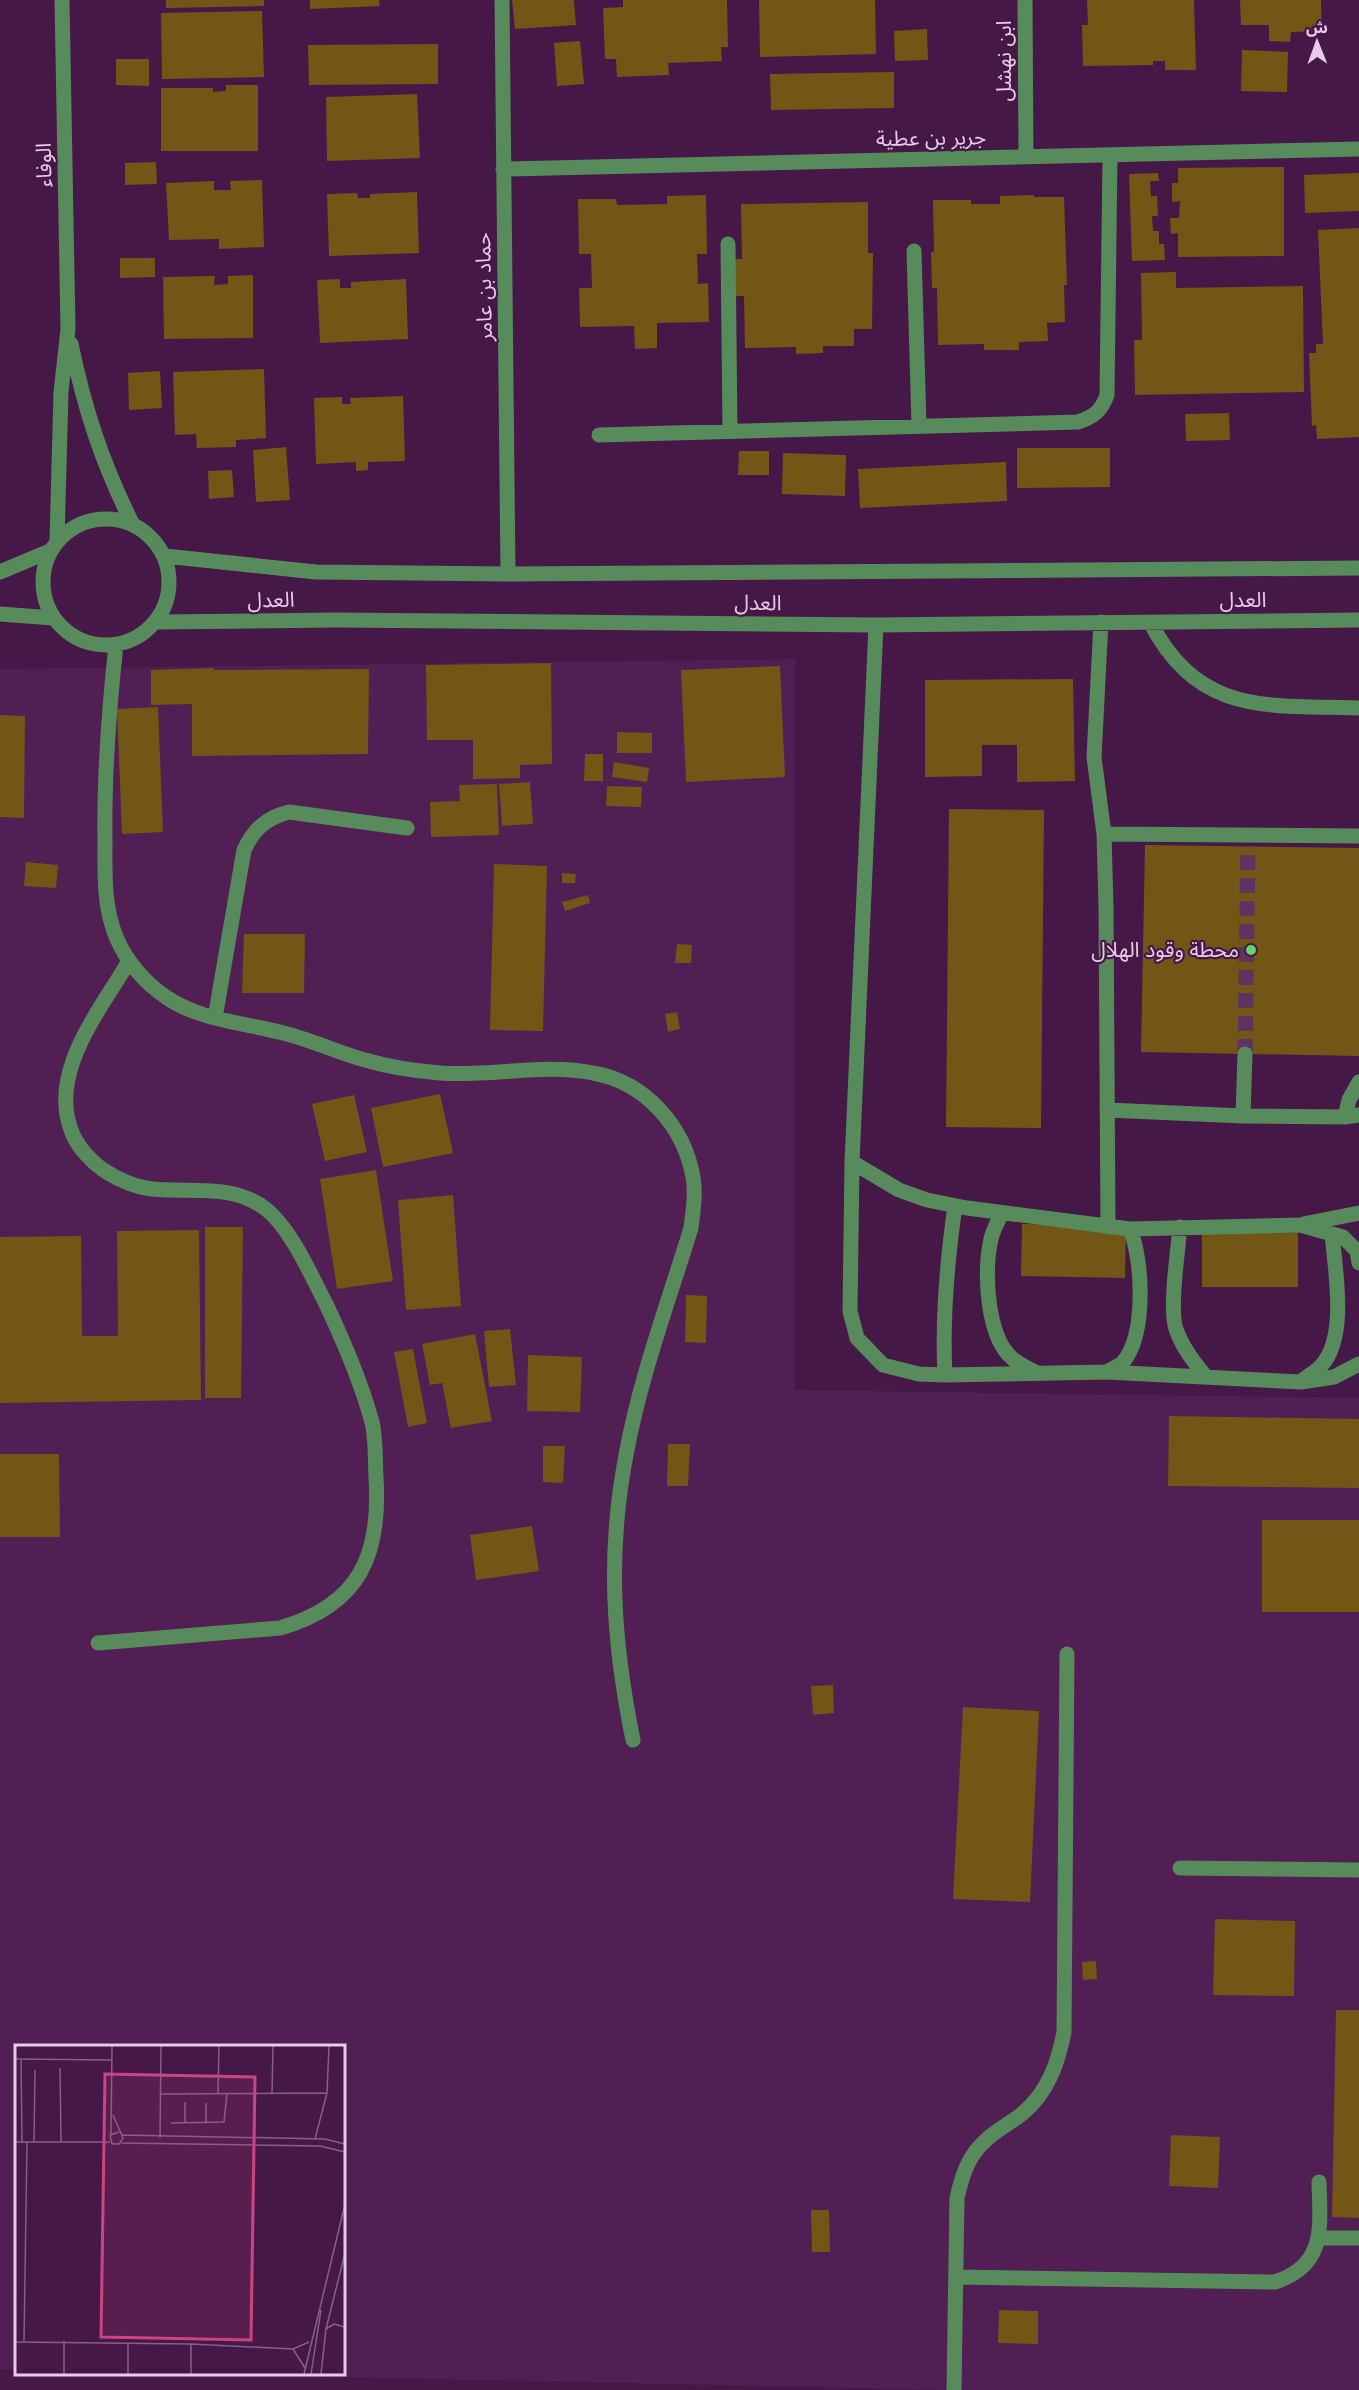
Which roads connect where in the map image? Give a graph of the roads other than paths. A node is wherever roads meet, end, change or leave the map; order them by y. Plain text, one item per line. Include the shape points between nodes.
1 (62, 0) edge
2 (502, 0) edge
3 (1024, 0) edge
4 (1359, 149) edge
5 (1110, 156) junction
6 (1026, 157) junction
7 (503, 170) junction
8 (728, 244) dead end
9 (914, 251) dead end
10 (68, 329) junction
11 (919, 426) junction
12 (730, 431) junction
13 (599, 435) dead end
14 (132, 523) junction
15 (53, 546) junction
16 (165, 556) junction
17 (1359, 568) edge
18 (0, 572) edge
19 (508, 574) junction
20 (0, 614) edge
21 (53, 618) junction
22 (1339, 620) junction
23 (1359, 620) edge
24 (1150, 621) junction
25 (156, 622) junction
26 (1101, 622) junction
27 (876, 625) junction
28 (1359, 630) edge
29 (116, 645) junction
30 (1359, 708) edge
31 (407, 828) dead end
32 (1104, 834) junction
33 (1359, 836) edge
34 (129, 961) junction
35 (215, 1018) junction
36 (1245, 1054) tunnel mouth
37 (1359, 1082) edge
38 (1107, 1110) junction
39 (1243, 1116) junction
40 (1352, 1116) edge
41 (852, 1162) junction
42 (955, 1206) junction
43 (1002, 1213) junction
44 (1359, 1213) edge
45 (1300, 1225) junction
46 (1108, 1227) junction
47 (1180, 1227) junction
48 (1130, 1229) junction
49 (1332, 1234) junction
50 (1359, 1263) edge
51 (1359, 1364) edge
52 (1106, 1372) junction
53 (1039, 1374) junction
54 (945, 1375) junction
55 (1206, 1377) junction
56 (1300, 1382) junction
57 (98, 1643) dead end
58 (1067, 1654) dead end
59 (633, 1740) dead end
60 (1180, 1868) dead end
61 (1359, 1870) edge
62 (1319, 2182) dead end
63 (1319, 2238) junction
64 (1359, 2238) edge
65 (956, 2277) junction
66 (954, 2390) edge

1 - 10 street, الوفاء
2 - 7 street, حماد بن عامر
3 - 6 street, ابن نهشل
4 - 5 street, جرير بن عطية
5 - 6 street, جرير بن عطية
5 - 11 street via 1104,405 1078,422
6 - 7 street, جرير بن عطية
7 - 19 street, حماد بن عامر
8 - 12 street
9 - 11 street
10 - 14 street, الوفاء via 93,433
10 - 15 street, الوفاء
11 - 12 street
12 - 13 street
14 - 15 street via 112,518 92,520 72,528
14 - 16 street via 152,536
15 - 18 street
15 - 21 street via 43,574 44,597
16 - 19 street, العدل via 316,572
16 - 25 street via 170,578 167,602
17 - 19 street, العدل
20 - 21 street
21 - 29 street via 70,635 92,644
22 - 23 street, العدل
22 - 24 street, العدل
22 - 28 street
24 - 26 street, العدل
24 - 30 street via 1162,645 1179,665 1222,695 1274,706
25 - 27 street, العدل
25 - 29 street via 138,637
26 - 27 street, العدل
26 - 32 street via 1094,757
27 - 41 street
29 - 34 street via 106,757 105,894 109,918
31 - 35 street via 289,812 263,823 244,850
32 - 33 street via 1249,841
32 - 38 street
34 - 35 street via 167,998
34 - 57 street via 68,1071 65,1104 73,1135 92,1162 119,1180 150,1189 237,1194 252,1199 276,1218 317,1287 357,1377 372,1424 378,1507 370,1555 358,1577 342,1596 303,1621 280,1628
35 - 59 street via 289,1034 363,1060 404,1069 443,1073 594,1073 642,1094 677,1132 693,1178 691,1228 638,1402 617,1520 615,1623 621,1682
36 - 39 street
37 - 40 street via 1349,1100
38 - 39 street
38 - 46 street
39 - 40 street
41 - 42 street via 899,1190
41 - 54 street via 850,1311 857,1338 883,1365 919,1374
42 - 43 street
42 - 54 street via 943,1339
43 - 46 street
43 - 53 street via 991,1239 988,1284 994,1331 1013,1359
44 - 45 street
45 - 47 street
45 - 49 street
46 - 48 street
47 - 48 street
47 - 55 street via 1175,1328 1187,1353
48 - 52 street via 1139,1268 1139,1318 1123,1363
49 - 50 street via 1357,1251
49 - 56 street via 1338,1311 1332,1345 1322,1365
51 - 56 street via 1334,1377
52 - 53 street
52 - 55 street
53 - 54 street
55 - 56 street
58 - 65 street via 1064,2032 1060,2055 1039,2096 1024,2113 985,2140 961,2177
60 - 61 street
62 - 63 street
63 - 64 street
63 - 65 street via 1303,2267 1291,2277 1275,2282
65 - 66 street

